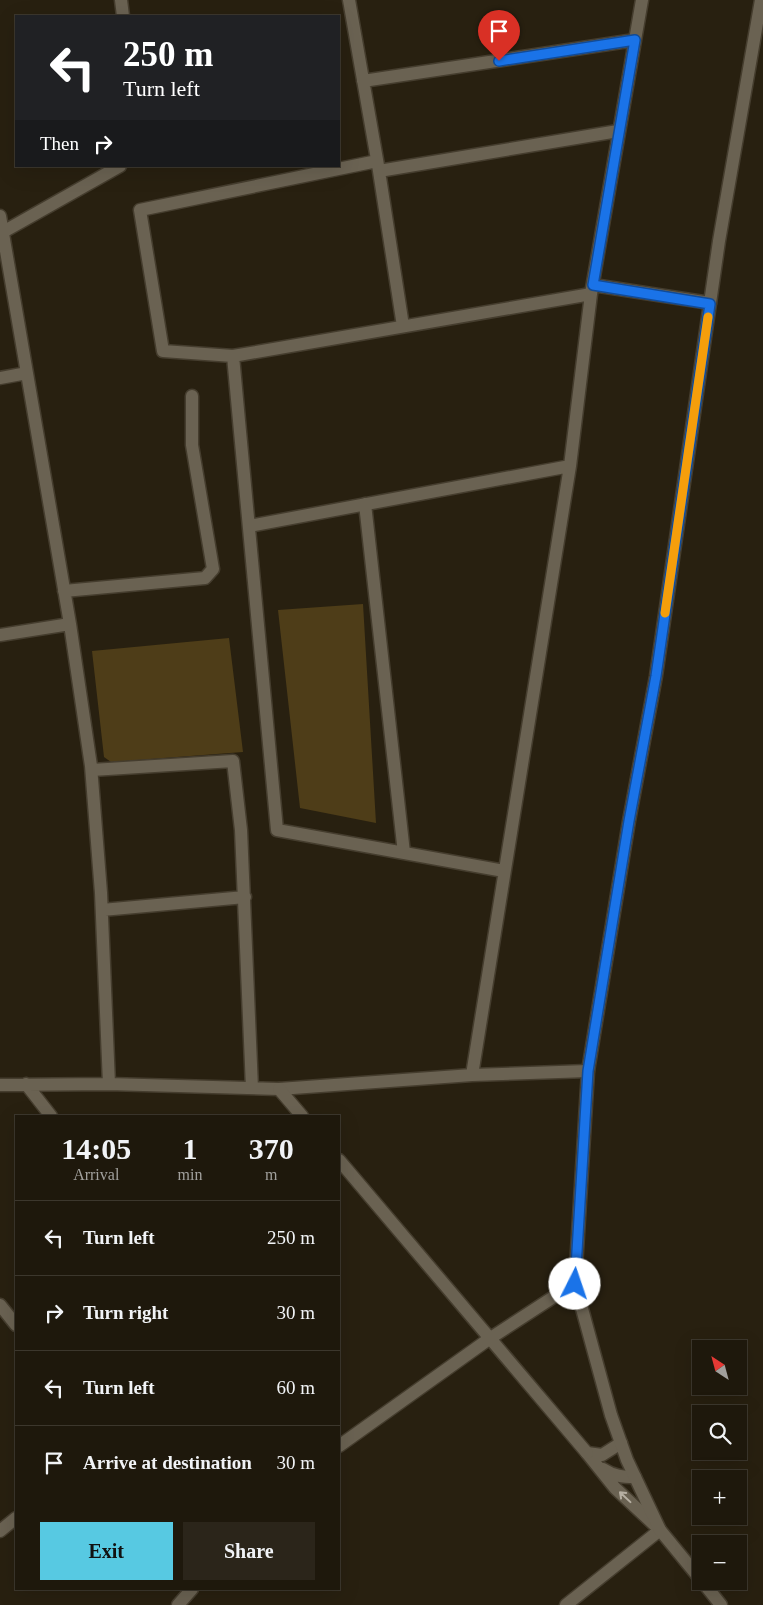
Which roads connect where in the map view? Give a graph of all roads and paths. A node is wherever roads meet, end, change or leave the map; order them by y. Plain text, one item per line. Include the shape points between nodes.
1 (121, 0) edge
2 (349, 0) edge
3 (642, 0) edge
4 (761, 0) edge
5 (123, 15) edge
6 (635, 40) junction
7 (363, 81) junction
8 (618, 130) junction
9 (378, 166) junction
10 (118, 167) edge
11 (0, 216) edge
12 (3, 232) junction
13 (592, 289) junction
14 (710, 304) junction
15 (403, 326) junction
16 (233, 356) junction
17 (27, 373) junction
18 (0, 378) edge
19 (192, 396) dead end
20 (570, 466) junction
21 (364, 504) junction
22 (249, 526) junction
23 (64, 591) junction
24 (70, 624) junction
25 (0, 634) edge
26 (92, 770) junction
27 (404, 853) junction
28 (504, 871) junction
29 (245, 897) junction
30 (102, 910) junction
31 (588, 1071) junction
32 (472, 1075) junction
33 (0, 1084) edge
34 (26, 1084) junction
35 (109, 1084) junction
36 (252, 1088) junction
37 (279, 1089) junction
38 (50, 1115) edge
39 (301, 1115) edge
40 (340, 1161) edge
41 (575, 1284) junction
42 (0, 1305) edge
43 (15, 1324) edge
44 (489, 1339) junction
45 (621, 1443) junction
46 (340, 1445) edge
47 (587, 1453) junction
48 (635, 1477) junction
49 (15, 1519) edge
50 (660, 1530) junction
51 (0, 1531) edge
52 (692, 1569) edge
53 (191, 1590) edge
54 (709, 1590) edge
55 (178, 1605) edge
56 (566, 1605) edge
57 (721, 1605) edge

1 - 5 street
2 - 7 street
3 - 6 street
4 - 14 street
6 - 7 street
6 - 8 street
7 - 9 street
8 - 9 street
8 - 13 street
9 - 15 street
9 - 16 street via 140,210 163,351
10 - 12 street
11 - 12 street
12 - 17 street
13 - 14 street
13 - 15 street
13 - 20 street
14 - 31 street via 656,676
15 - 16 street
16 - 22 street
17 - 18 street
17 - 23 street
19 - 23 street via 192,445 213,569 205,578
20 - 21 street
20 - 28 street
21 - 22 street
21 - 27 street
22 - 27 street via 277,830
23 - 24 street
24 - 25 street
24 - 26 street
26 - 29 street via 232,761
26 - 30 street
27 - 28 street
28 - 32 street
29 - 30 street
29 - 36 street
30 - 35 street
31 - 32 street
31 - 41 street
32 - 37 street
33 - 34 street
34 - 35 street
34 - 38 street
35 - 36 street
36 - 37 street
37 - 39 street
40 - 44 street
41 - 44 street
41 - 45 street
42 - 43 street
44 - 46 street
44 - 47 street
45 - 47 street via 602,1455
45 - 48 street
47 - 48 street via 612,1475
50 -> 47 street via 616,1488
48 - 50 street
49 - 51 street
50 - 52 street
50 - 56 street
53 - 55 street
54 - 57 street

